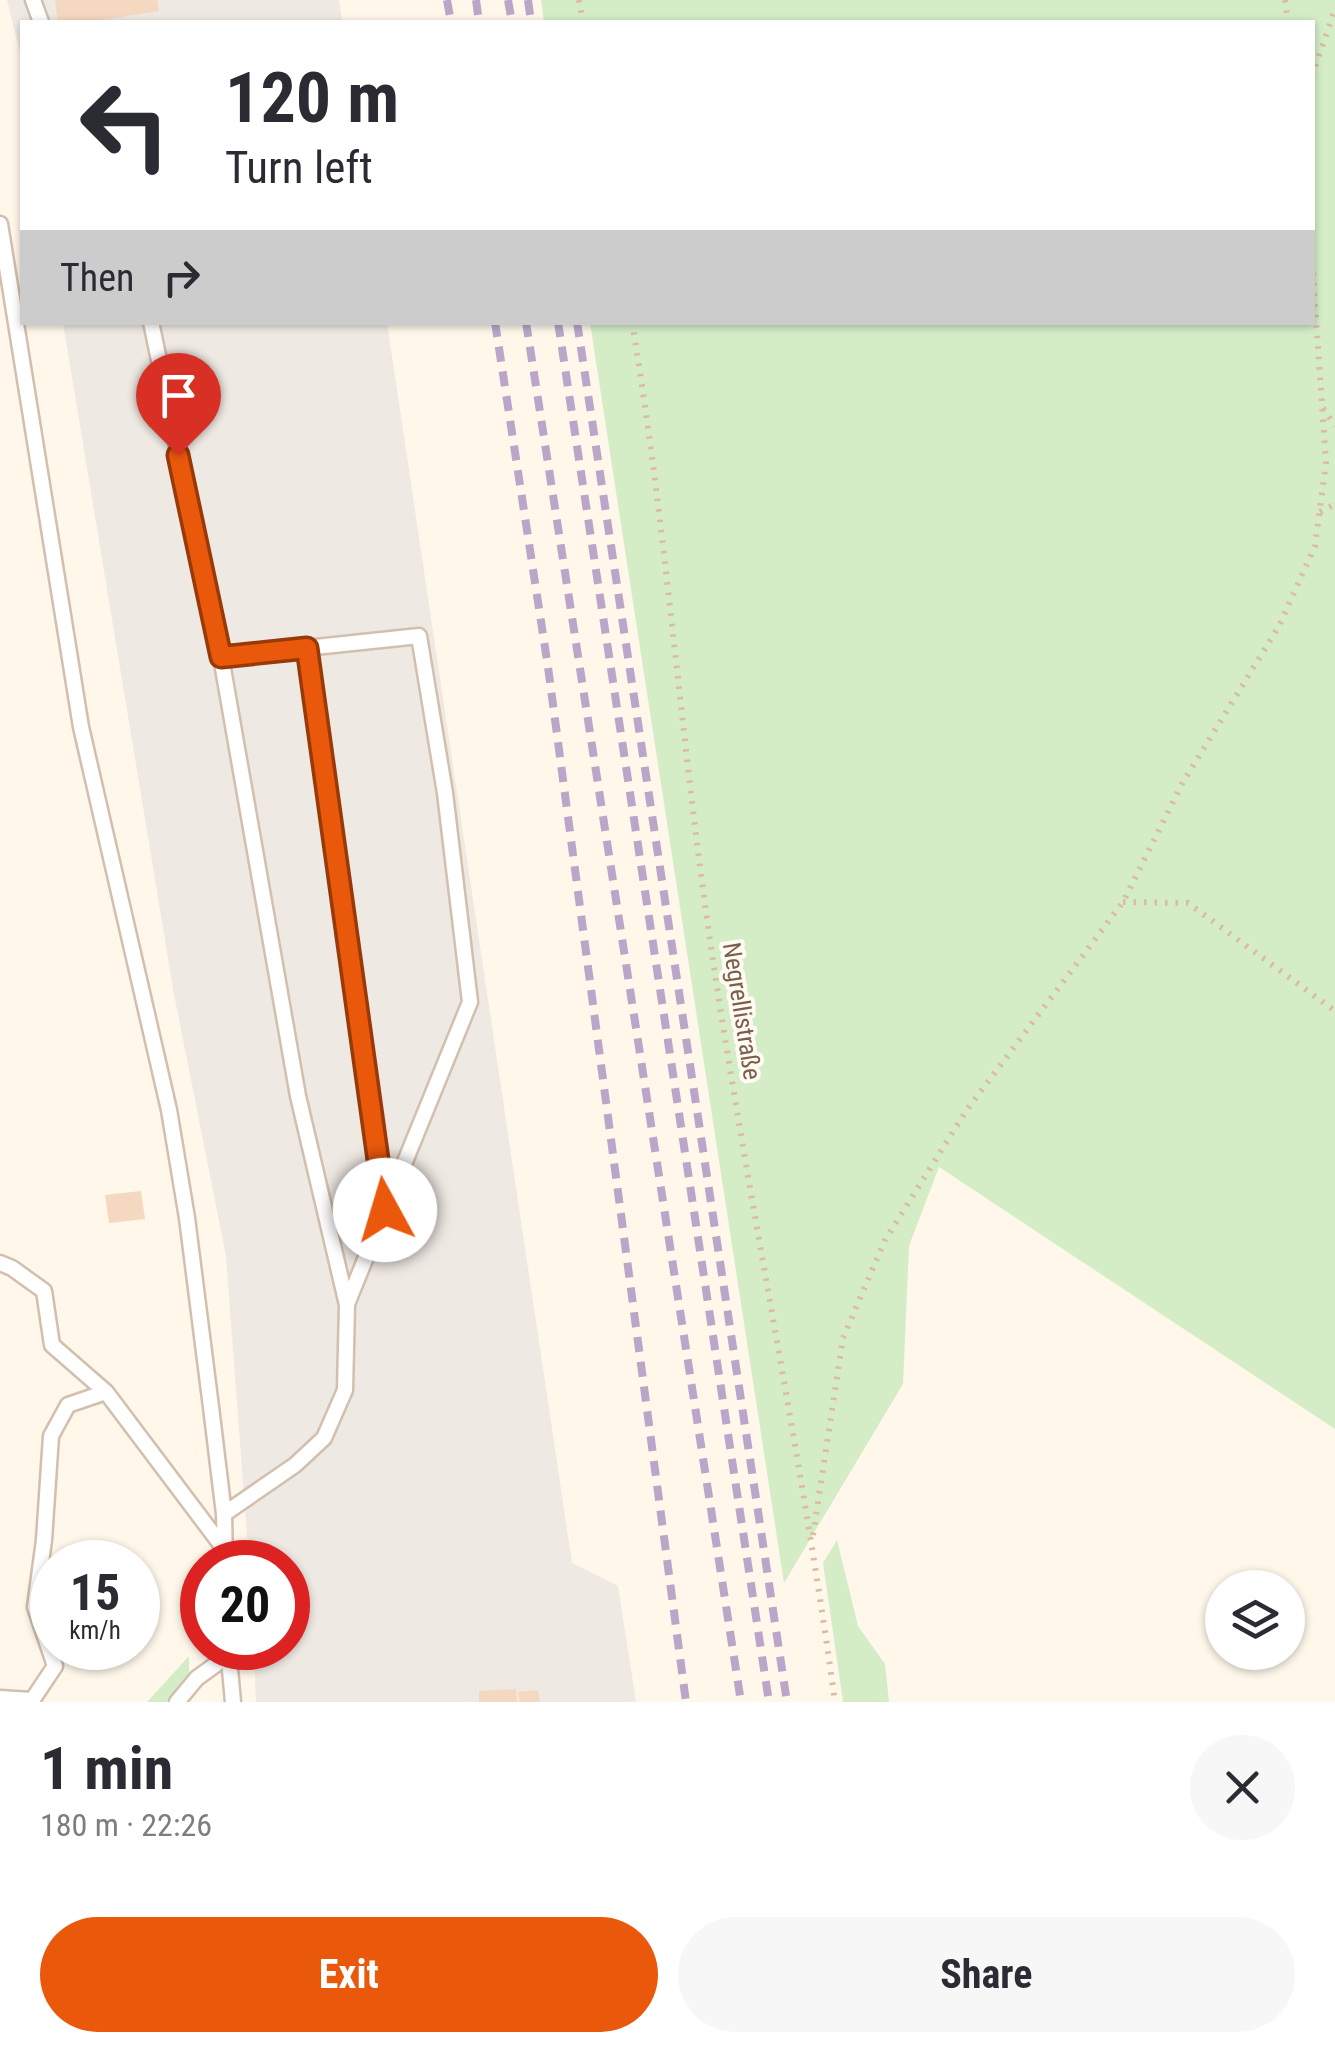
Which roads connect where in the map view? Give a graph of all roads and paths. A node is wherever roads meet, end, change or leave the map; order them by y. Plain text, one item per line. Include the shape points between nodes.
1 (1335, 10) edge
2 (1315, 67) edge
3 (0, 224) edge
4 (1315, 304) edge
5 (153, 325) edge
6 (632, 325) edge
7 (1322, 407) junction
8 (1335, 426) edge
9 (1335, 504) edge
10 (1320, 512) junction
11 (307, 648) junction
12 (221, 657) junction
13 (1123, 902) junction
14 (1335, 1011) edge
15 (385, 1210) junction
16 (0, 1263) edge
17 (347, 1304) junction
18 (106, 1392) junction
19 (224, 1514) junction
20 (813, 1535) junction
21 (213, 1540) edge
22 (225, 1540) edge
23 (206, 1670) edge
24 (230, 1670) edge
25 (0, 1698) edge
26 (31, 1701) edge
27 (177, 1702) edge
28 (233, 1702) edge
29 (835, 1702) edge

1 - 2 path
3 - 19 lane via 81,727 169,1110
4 - 7 path
5 - 12 lane
6 - 20 path, Negrellistraße via 712,952
7 - 8 path
7 - 10 path via 1326,462
9 - 10 path
10 - 13 path via 1315,546 1279,626 1184,782
11 - 12 lane
11 - 15 lane
11 - 15 lane via 419,636 445,793 470,1002
12 - 17 lane via 298,1096
13 - 14 path via 1188,904
13 - 20 path via 966,1111 885,1240 842,1338
15 - 17 lane
16 - 18 lane via 44,1290 52,1346
17 - 19 lane via 345,1390 324,1438
18 - 21 lane
18 - 26 lane via 68,1405 51,1436 34,1607 55,1666
19 - 22 lane
20 - 29 path, Negrellistraße
23 - 27 lane
24 - 28 lane
25 - 26 lane

